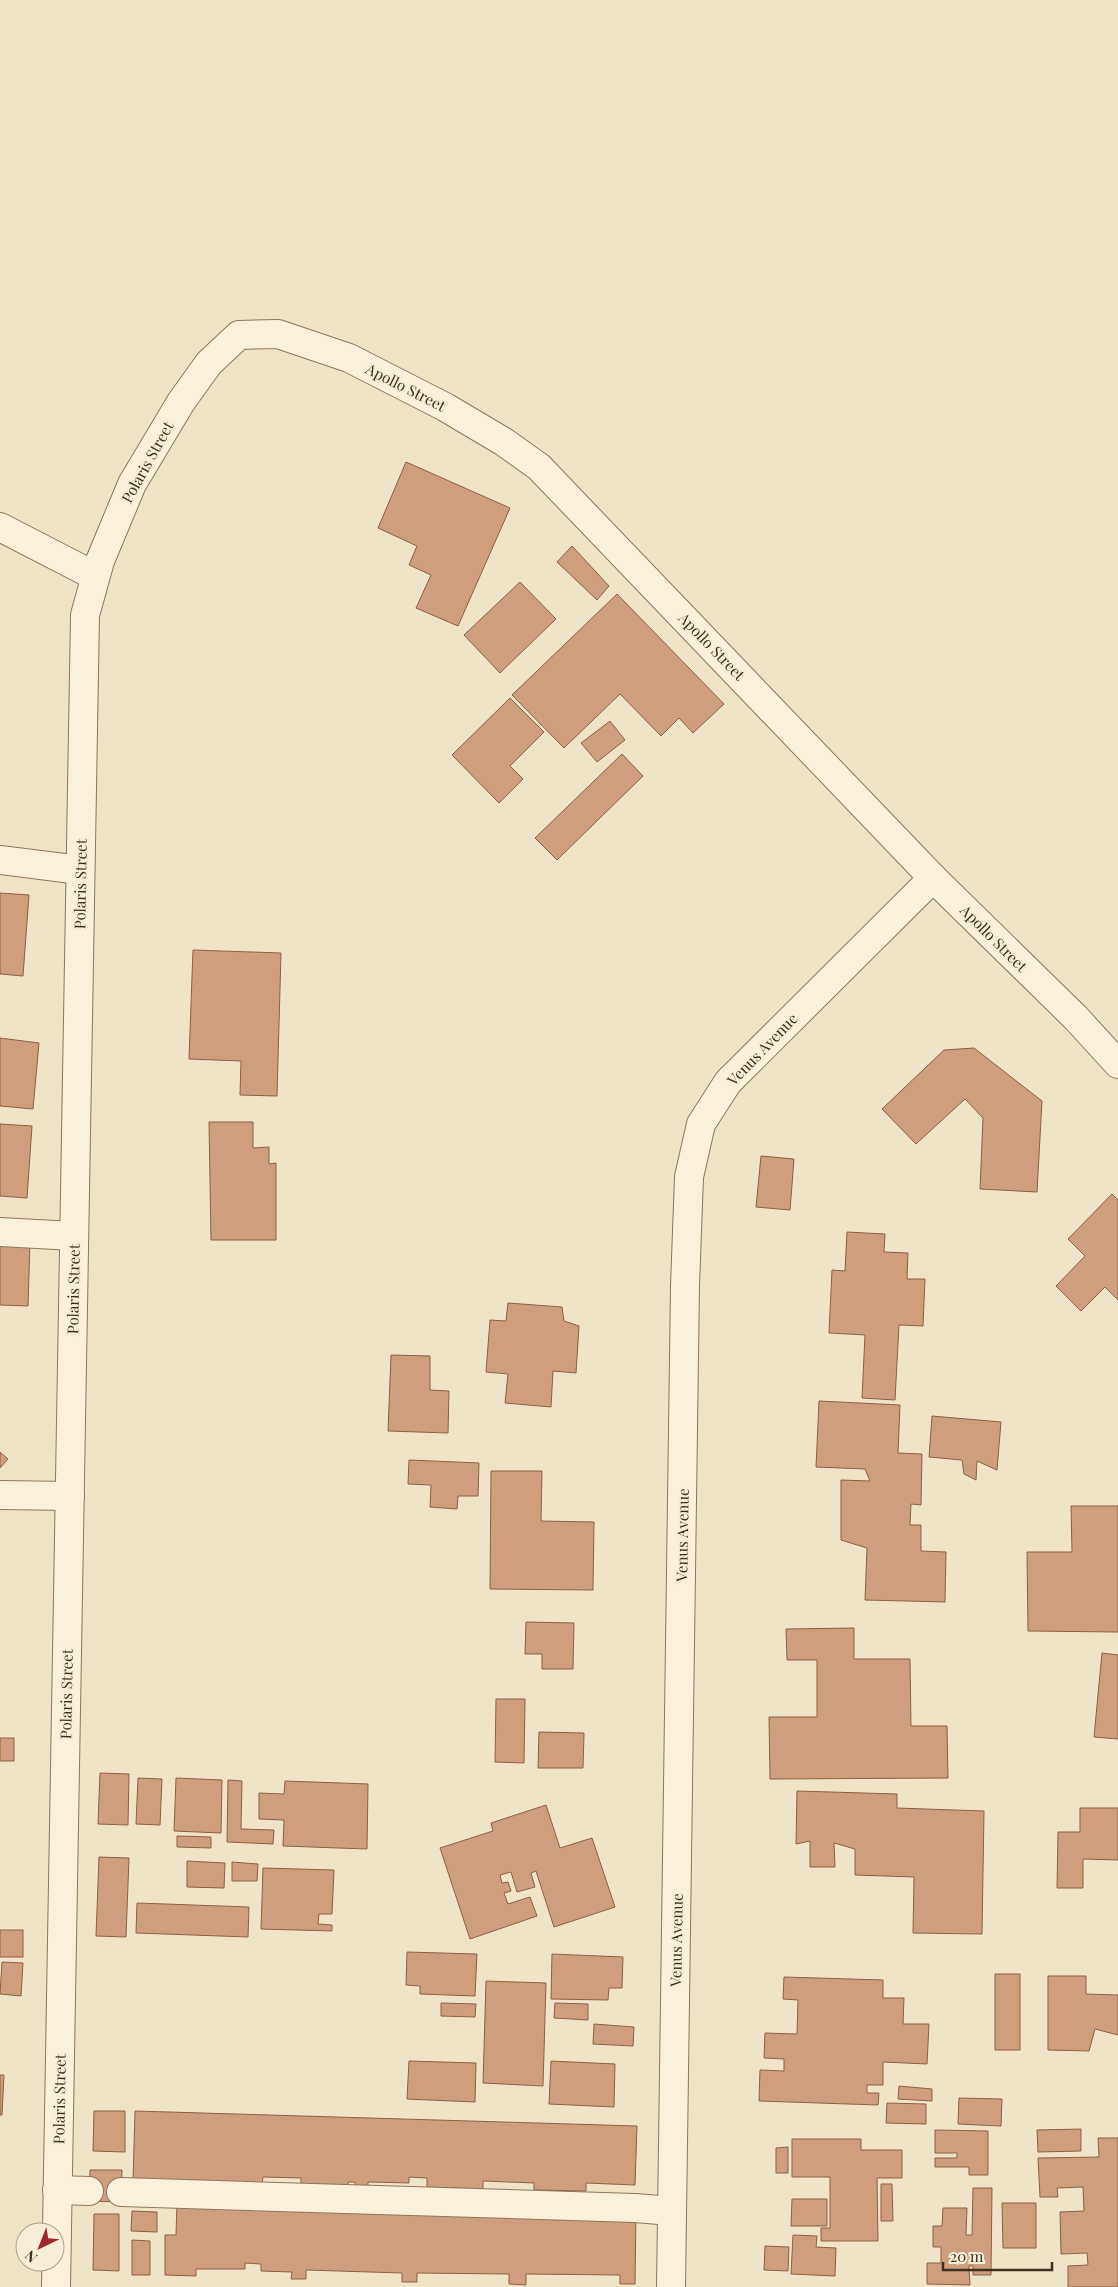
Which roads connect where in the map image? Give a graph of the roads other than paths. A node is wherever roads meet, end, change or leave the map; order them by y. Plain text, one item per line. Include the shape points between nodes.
1 (240, 335) joint
2 (0, 527) edge
3 (95, 576) junction
4 (0, 860) edge
5 (80, 870) junction
6 (933, 878) junction
7 (1118, 1064) edge
8 (0, 1232) edge
9 (74, 1236) junction
10 (0, 1495) edge
11 (70, 1496) junction
12 (57, 2190) junction
13 (89, 2191) dead end
14 (121, 2192) dead end
15 (672, 2211) junction
16 (56, 2287) edge
17 (671, 2287) edge

1 - 3 street, Polaris Street via 204,370 181,402 132,484
1 - 6 street, Apollo Street via 278,334 349,358 446,407 539,466
2 - 3 street
3 - 5 street, Polaris Street via 85,615
4 - 5 street
5 - 9 street, Polaris Street
6 - 7 street, Apollo Street via 1076,1018
6 - 15 street, Venus Avenue via 728,1082 701,1124 689,1177
8 - 9 street
9 - 11 street, Polaris Street
10 - 11 street
11 - 12 street, Polaris Street
12 - 13 street
12 - 16 street, Polaris Street
14 - 15 street
15 - 17 street, Venus Avenue

